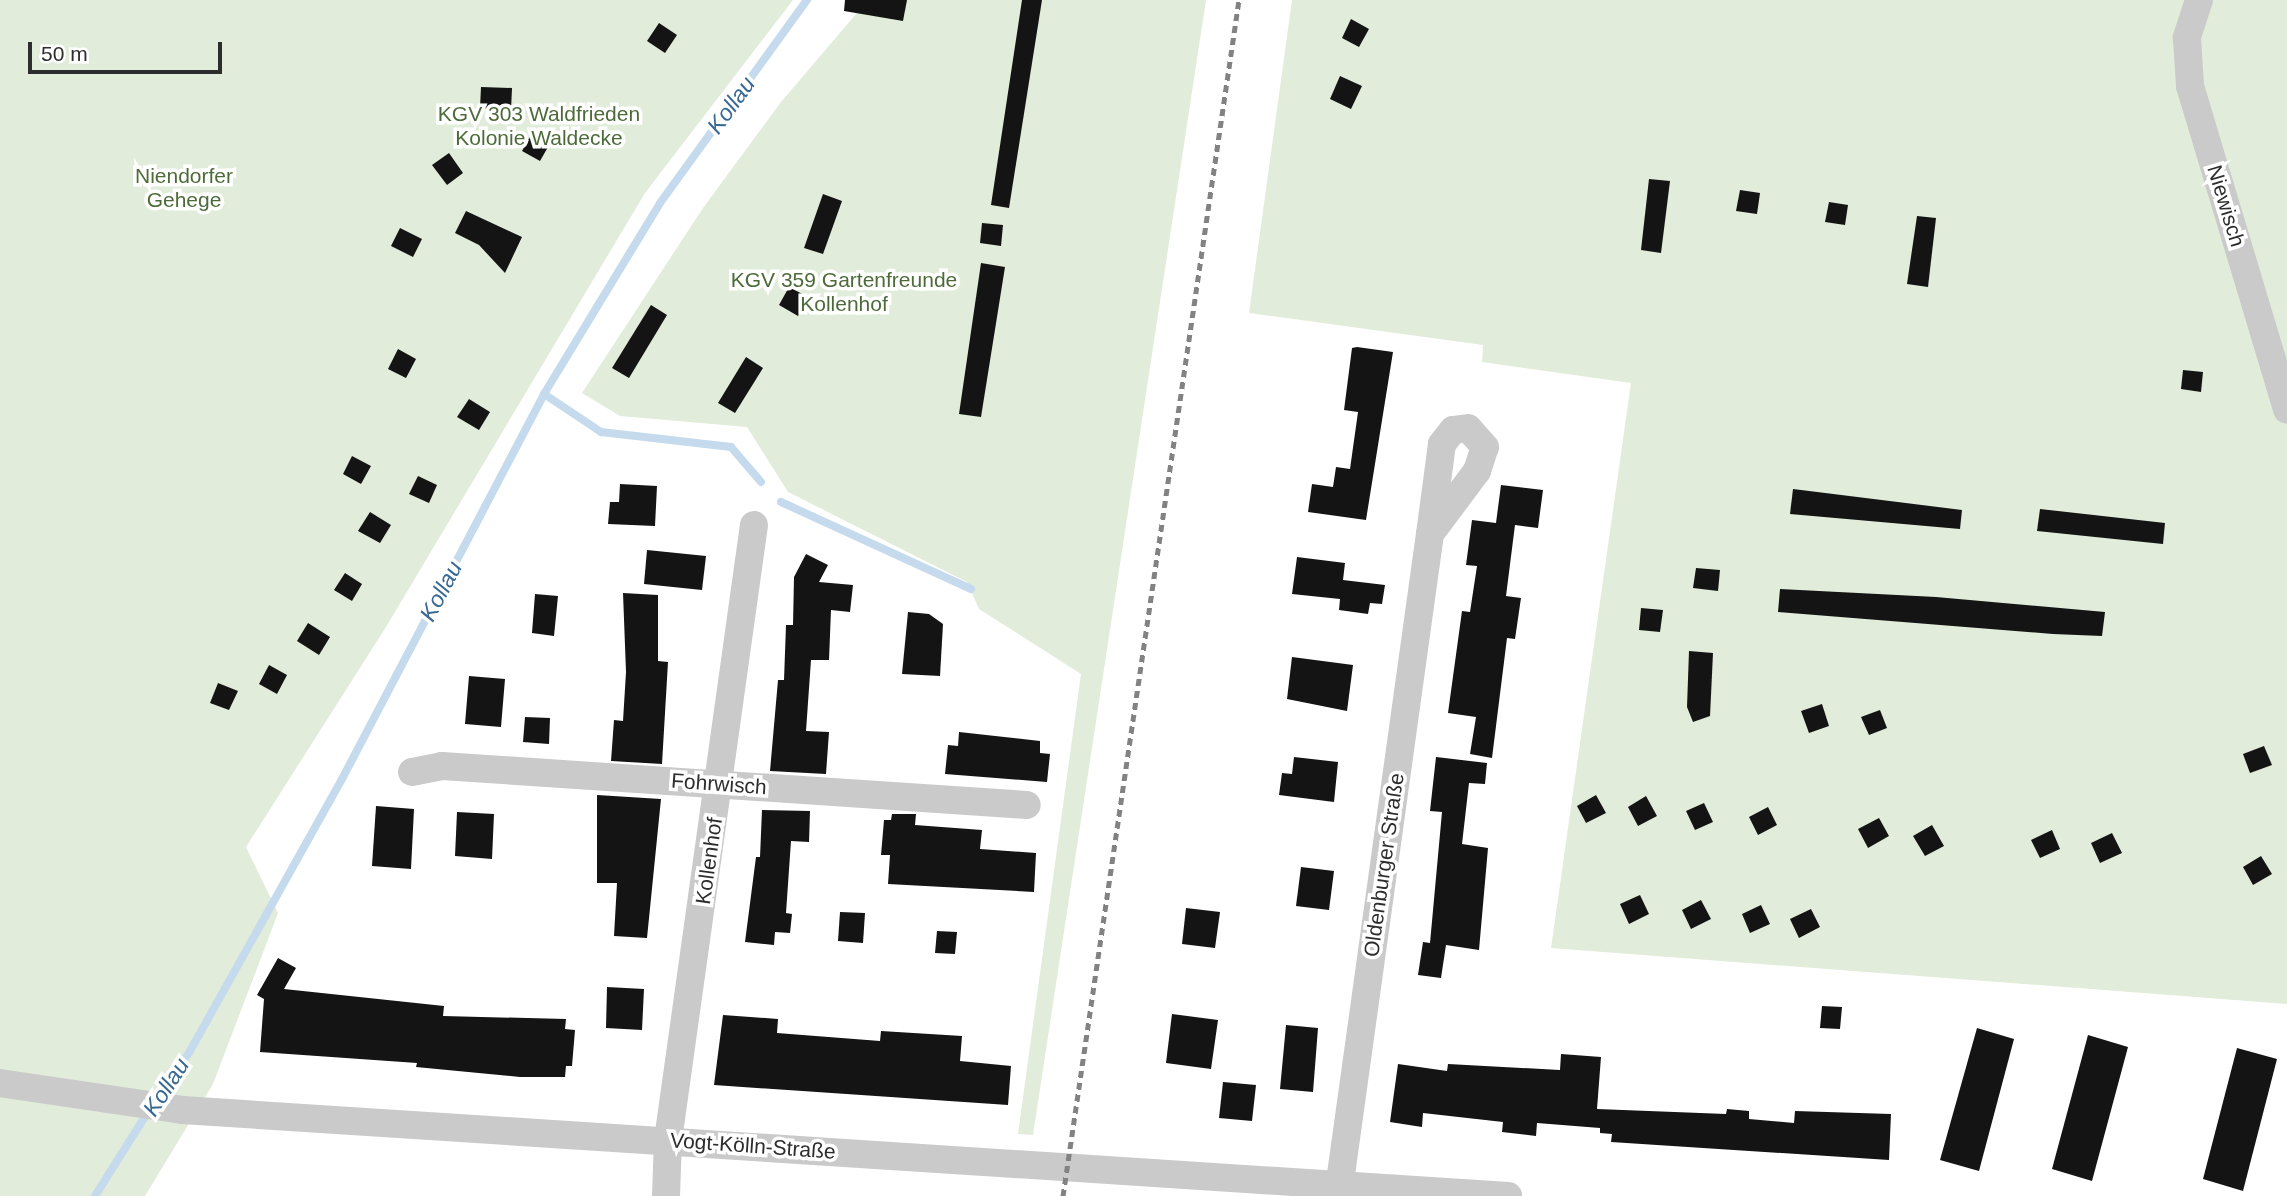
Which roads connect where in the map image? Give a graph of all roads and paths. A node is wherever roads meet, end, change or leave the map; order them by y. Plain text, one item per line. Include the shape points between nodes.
1 (2199, 0) edge
2 (2287, 410) edge
3 (754, 525) dead end
4 (1430, 534) dead end
5 (412, 772) dead end
6 (720, 784) junction
7 (1027, 804) dead end
8 (0, 1083) edge
9 (668, 1140) junction
10 (1339, 1190) edge
11 (666, 1196) edge
12 (1508, 1196) edge

1 - 2 street, Niewisch via 2187,38 2190,86
3 - 6 street, Kollenhof
4 - 10 street, Oldenburger Straße
5 - 6 street, Fohrwisch via 442,766
6 - 7 street, Fohrwisch
6 - 9 street, Kollenhof
8 - 9 street, Vogt-Kölln-Straße via 170,1108
9 - 10 street, Vogt-Kölln-Straße
9 - 11 street, Kollenhof
10 - 12 street, Vogt-Kölln-Straße

